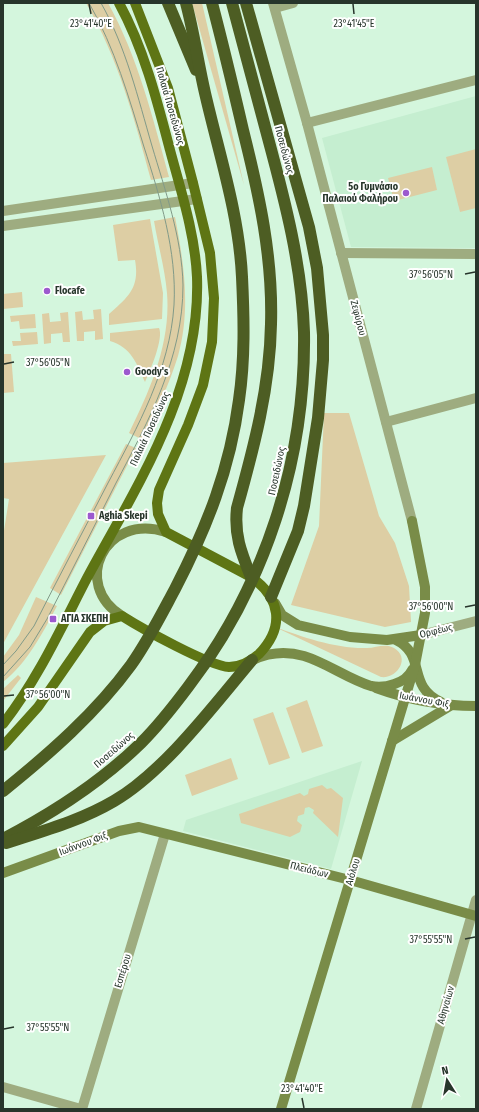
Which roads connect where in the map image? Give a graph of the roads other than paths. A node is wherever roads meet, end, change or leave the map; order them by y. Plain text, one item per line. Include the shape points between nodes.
1 (119, 3) edge
2 (135, 3) edge
3 (168, 3) edge
4 (186, 3) edge
5 (212, 3) edge
6 (232, 3) edge
7 (246, 3) edge
8 (293, 3) edge
9 (274, 6) edge
10 (476, 80) edge
11 (205, 93) junction
12 (307, 124) junction
13 (193, 183) junction
14 (179, 185) junction
15 (198, 199) junction
16 (184, 201) junction
17 (3, 211) edge
18 (3, 226) edge
19 (341, 253) junction
20 (476, 254) edge
21 (476, 398) edge
22 (386, 422) junction
23 (166, 532) junction
24 (102, 552) junction
25 (251, 577) junction
26 (271, 597) junction
27 (122, 616) junction
28 (476, 621) edge
29 (421, 635) junction
30 (396, 640) junction
31 (252, 660) junction
32 (415, 665) junction
33 (372, 686) junction
34 (405, 698) junction
35 (450, 706) junction
36 (476, 706) edge
37 (3, 724) edge
38 (392, 741) junction
39 (3, 746) edge
40 (3, 790) edge
41 (165, 834) junction
42 (3, 838) edge
43 (3, 844) edge
44 (3, 873) edge
45 (350, 880) junction
46 (476, 900) edge
47 (474, 915) edge
48 (3, 1086) edge
49 (81, 1109) edge
50 (281, 1109) edge
51 (416, 1109) edge

1 - 14 main road, Παλαιά Ποσειδώνος via 136,38 155,92
2 - 13 main road, Παλαιά Ποσειδώνος via 168,88
3 - 11 highway
4 - 11 highway
5 - 25 highway via 261,202 271,293 266,389 259,430 236,519 238,543
6 - 42 highway, Ποσειδώνος via 279,178 297,266 303,326 303,368 298,426 290,471 272,533 246,592 212,656 180,697 150,734 105,774 68,801
7 - 26 highway via 309,227 317,268 323,335 319,410 307,492 298,531
8 - 9 street
9 - 12 street, Ζεφύρου
10 - 12 street
11 - 40 highway via 220,146 236,225 242,277 242,377 234,432 226,464 198,544 158,622 130,665 52,750
12 - 19 street, Ζεφύρου
13 - 14 street
13 - 15 main road, Παλαιά Ποσειδώνος
14 - 16 main road, Παλαιά Ποσειδώνος
14 - 17 street
15 - 16 street
15 - 23 main road, Παλαιά Ποσειδώνος via 210,253 213,335 196,405 158,496 158,514
16 - 18 street
16 - 24 main road, Παλαιά Ποσειδώνος via 197,275 196,315 190,354 180,392 165,430
19 - 20 street
19 - 22 street, Ζεφύρου
21 - 22 street
22 - 29 street, Ζεφύρου via 412,521 425,587 425,613
23 - 24 street via 148,527 128,531 116,538
23 - 25 main road
24 - 27 street via 97,574 99,587 108,606
24 - 37 main road, Παλαιά Ποσειδώνος via 36,675
25 - 26 main road via 263,585
26 - 30 street, Ορφέως via 282,615 298,625 350,637
26 - 31 main road via 276,619 275,632 272,639
27 - 31 main road via 213,663 231,667
27 - 39 main road via 104,621 90,632 38,707
28 - 29 street, Ορφέως
29 - 30 street, Ορφέως
29 - 32 street, Αιόλου
30 - 32 street via 410,649
31 - 33 street, Ιωάννου Φιξ via 272,653 304,656
31 - 43 highway via 189,733 138,784 115,801 84,817
32 - 33 street via 410,674 398,682
32 - 34 street, Αιόλου
32 - 35 street via 424,690 433,698
33 - 34 street, Ιωάννου Φιξ
34 - 35 street, Ιωάννου Φιξ
34 - 38 street, Αιόλου
35 - 36 street, Ιωάννου Φιξ
35 - 38 street
38 - 45 street, Αιόλου
41 - 44 street, Ιωάννου Φιξ via 139,827 119,831
41 - 45 street, Πλειάδων
41 - 49 street, Εσπέρου
45 - 47 street, Πλειάδων
45 - 50 street, Αιόλου
46 - 47 street, Αθηναίων
47 - 51 street, Αθηναίων
48 - 49 street

